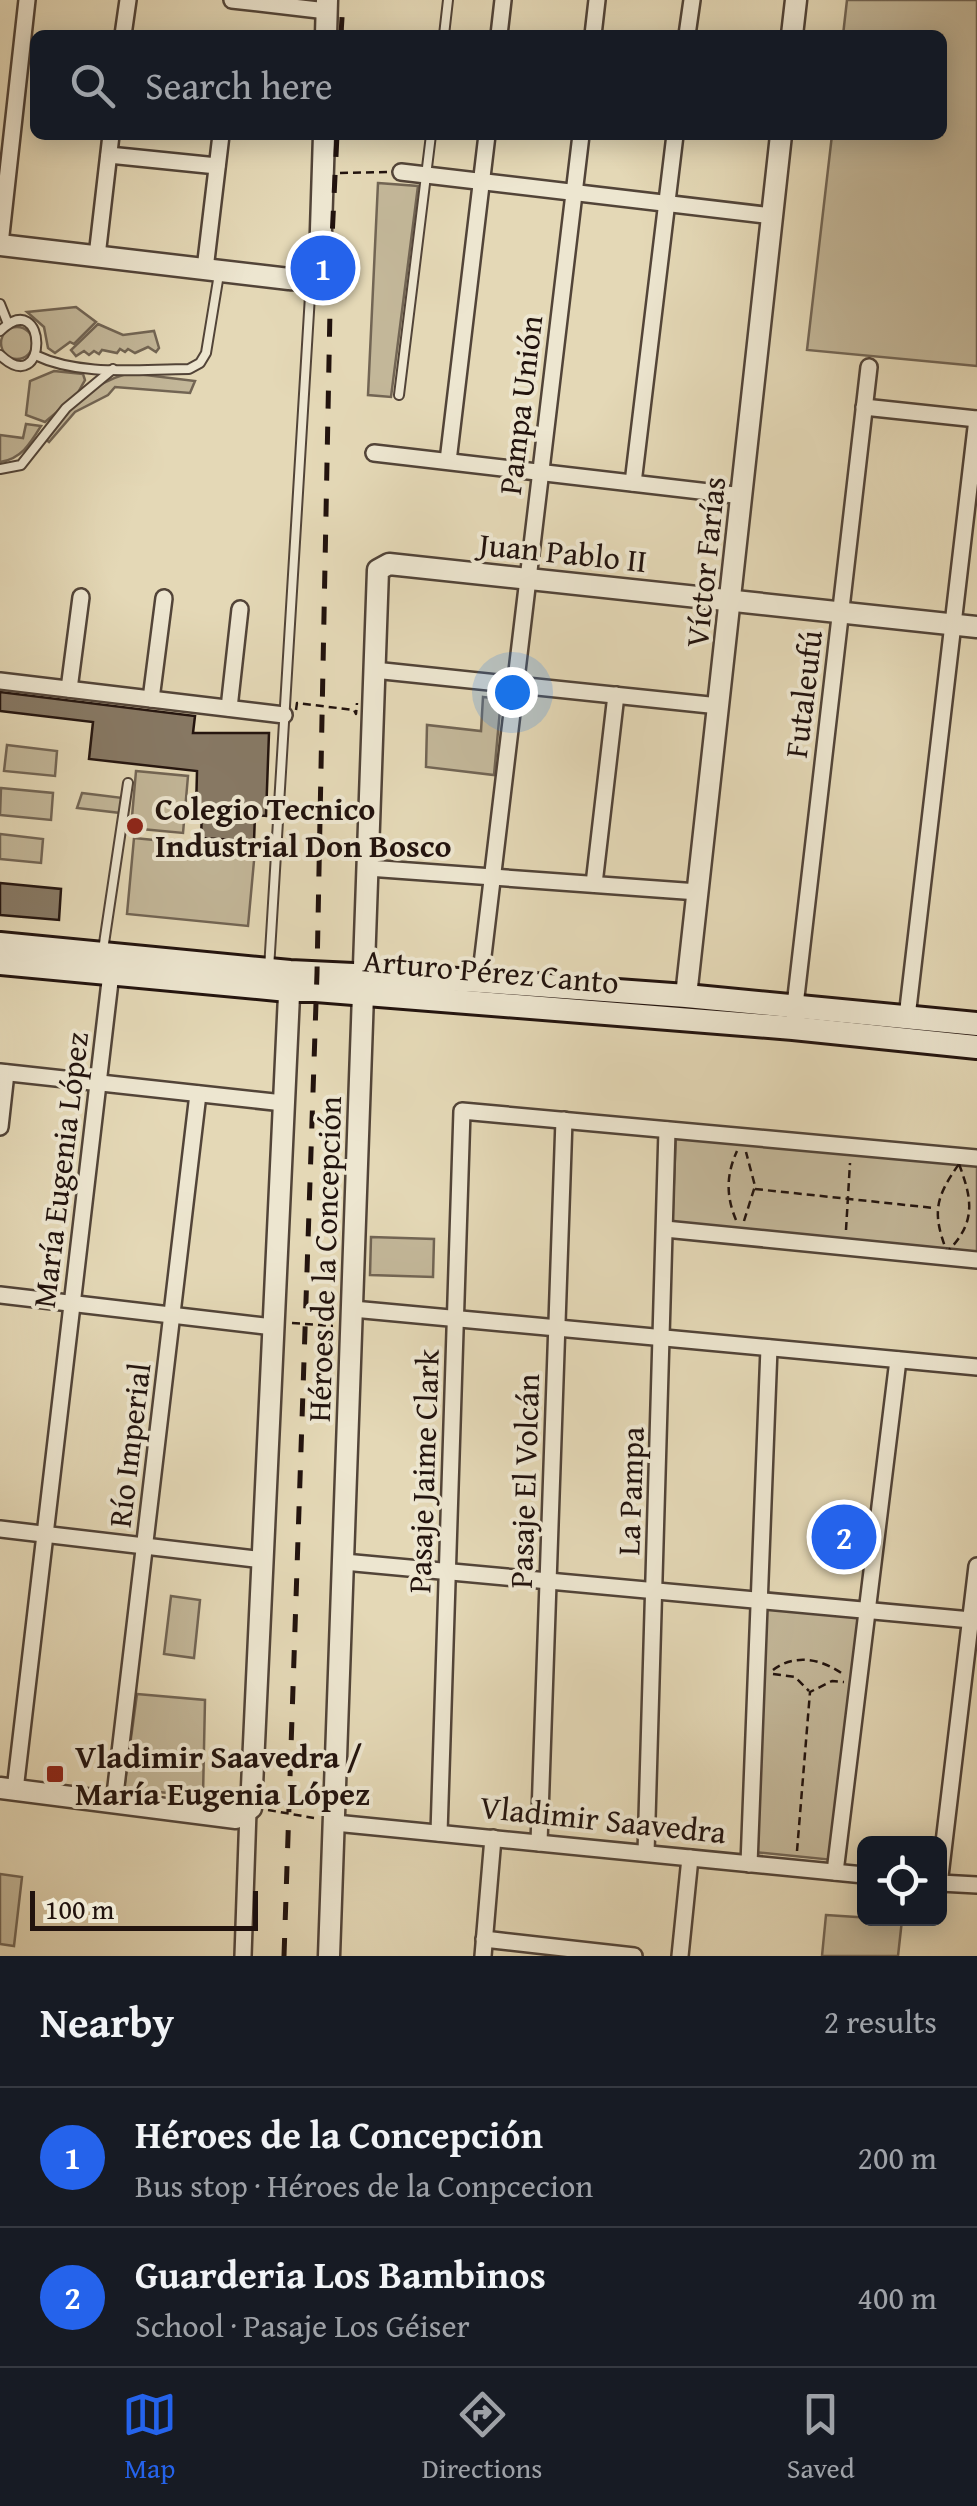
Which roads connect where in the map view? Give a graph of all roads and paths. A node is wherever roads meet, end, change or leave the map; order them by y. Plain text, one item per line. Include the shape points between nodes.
1 (27, 0) edge
2 (128, 0) edge
3 (232, 0) edge
4 (448, 0) edge
5 (503, 0) edge
6 (597, 0) edge
7 (692, 0) edge
8 (796, 0) edge
9 (327, 6) edge
10 (124, 30) edge
11 (445, 30) edge
12 (500, 30) edge
13 (594, 30) edge
14 (688, 30) edge
15 (793, 30) edge
16 (27, 68) edge
17 (6, 140) edge
18 (110, 140) edge
19 (220, 140) edge
20 (324, 140) edge
21 (430, 140) edge
22 (486, 140) edge
23 (579, 140) edge
24 (674, 140) edge
25 (781, 140) edge
26 (109, 155) junction
27 (217, 166) junction
28 (401, 172) joint
29 (324, 173) junction
30 (426, 174) junction
31 (482, 181) junction
32 (574, 192) junction
33 (667, 203) junction
34 (773, 216) junction
35 (0, 245) edge
36 (97, 256) junction
37 (212, 270) junction
38 (312, 275) junction
39 (0, 304) edge
40 (8, 324) junction
41 (0, 331) edge
42 (35, 355) junction
43 (0, 356) edge
44 (869, 366) dead end
45 (113, 368) junction
46 (400, 395) dead end
47 (864, 407) junction
48 (977, 419) edge
49 (374, 452) dead end
50 (448, 461) junction
51 (0, 469) edge
52 (539, 472) junction
53 (633, 483) junction
54 (743, 496) junction
55 (381, 566) joint
56 (526, 579) junction
57 (81, 597) dead end
58 (164, 598) dead end
59 (732, 601) junction
60 (240, 609) dead end
61 (840, 612) junction
62 (953, 624) junction
63 (977, 627) edge
64 (374, 670) junction
65 (0, 681) edge
66 (514, 684) junction
67 (69, 689) junction
68 (616, 695) junction
69 (152, 699) junction
70 (357, 703) dead end
71 (720, 706) junction
72 (229, 708) junction
73 (290, 713) junction
74 (128, 784) dead end
75 (368, 868) junction
76 (492, 877) junction
77 (594, 884) junction
78 (698, 892) junction
79 (0, 944) edge
80 (0, 963) edge
81 (107, 964) junction
82 (279, 980) junction
83 (480, 981) junction
84 (363, 984) junction
85 (686, 996) junction
86 (794, 1017) junction
87 (907, 1017) junction
88 (977, 1024) edge
89 (977, 1047) edge
90 (3, 1073) edge
91 (97, 1083) junction
92 (198, 1094) junction
93 (283, 1103) junction
94 (564, 1120) junction
95 (0, 1127) edge
96 (668, 1130) junction
97 (851, 1154) dead end
98 (977, 1158) edge
99 (754, 1189) junction
100 (848, 1198) junction
101 (936, 1208) junction
102 (665, 1229) junction
103 (845, 1242) dead end
104 (947, 1252) junction
105 (970, 1257) edge
106 (0, 1295) edge
107 (72, 1303) junction
108 (353, 1309) junction
109 (172, 1315) junction
110 (456, 1318) junction
111 (273, 1327) junction
112 (332, 1327) dead end
113 (557, 1328) junction
114 (662, 1338) junction
115 (769, 1348) junction
116 (898, 1360) junction
117 (977, 1367) edge
118 (0, 1529) edge
119 (45, 1534) junction
120 (145, 1546) junction
121 (263, 1560) junction
122 (344, 1562) junction
123 (977, 1566) edge
124 (448, 1572) junction
125 (548, 1581) junction
126 (654, 1591) junction
127 (759, 1600) junction
128 (867, 1610) junction
129 (970, 1620) junction
130 (810, 1692) junction
131 (8, 1789) edge
132 (114, 1803) junction
133 (250, 1809) junction
134 (335, 1822) junction
135 (439, 1833) junction
136 (945, 1836) edge
137 (493, 1838) junction
138 (539, 1843) junction
139 (646, 1853) junction
140 (798, 1853) dead end
141 (690, 1858) junction
142 (749, 1864) junction
143 (835, 1872) junction
144 (857, 1874) edge
145 (947, 1880) edge
146 (977, 1886) edge
147 (484, 1938) junction
148 (242, 1956) edge
149 (330, 1956) edge
150 (483, 1956) edge
151 (634, 1956) edge
152 (680, 1956) edge

1 - 16 street
2 - 10 street
3 - 9 street
4 - 11 lane
5 - 12 street
6 - 13 street
7 - 14 street
8 - 15 street
16 - 17 street
17 - 35 street
18 - 26 street
19 - 27 street
20 - 29 street
21 - 30 lane
22 - 31 street
23 - 32 street, Pampa Unión
24 - 33 street
25 - 34 street, Víctor Farías
26 - 27 street
26 - 36 street
27 - 37 street
28 - 29 path
28 - 30 street
29 - 38 street via 321,254
30 - 31 street
30 - 46 lane
31 - 32 street
31 - 50 street
32 - 33 street
32 - 52 street, Pampa Unión
33 - 34 street
33 - 53 street
34 - 54 street, Víctor Farías
35 - 36 street
36 - 37 street
37 - 38 street via 289,280
37 - 45 lane via 200,363 189,369
38 - 73 lane
39 - 40 lane
40 - 41 lane
40 - 42 lane via 22,322 34,330
42 - 43 lane via 19,364
42 - 45 lane via 56,365
44 - 47 street, Futaleufú
45 - 51 lane via 66,408 21,465
47 - 48 street
47 - 61 street, Futaleufú
48 - 62 street
49 - 50 street
50 - 52 street
52 - 53 street
52 - 56 street, Pampa Unión
53 - 54 street
54 - 59 street, Víctor Farías
55 - 56 street, Juan Pablo II
55 - 64 street, Héroes de la Concepción
56 - 59 street, Juan Pablo II
56 - 66 street, Pampa Unión
57 - 67 street
58 - 69 street
59 - 61 street, Juan Pablo II
59 - 71 street, Víctor Farías
60 - 72 street
61 - 62 street, Juan Pablo II
61 - 86 street, Futaleufú
62 - 63 street, Juan Pablo II
62 - 87 street
64 - 66 street
64 - 75 street, Héroes de la Concepción
65 - 67 street
66 - 68 street
66 - 76 street, Pampa Unión
67 - 69 street
68 - 71 street
68 - 77 street
69 - 72 street
70 - 73 path, bridge via 356,714 298,703
71 - 78 street, Víctor Farías
72 - 73 street
73 - 82 lane
74 - 81 lane
75 - 76 street
75 - 84 street, Héroes de la Concepción
76 - 77 street
76 - 83 street, Pampa Unión
77 - 78 street
78 - 85 street, Víctor Farías
79 - 81 main road, Arturo Pérez Canto
80 - 81 main road, Arturo Pérez Canto
81 - 82 main road, Arturo Pérez Canto
81 - 91 street, María Eugenia López
82 - 84 main road, Arturo Pérez Canto
82 - 93 street, Héroes de la Concepción
83 - 84 main road, Arturo Pérez Canto
83 - 85 main road, Arturo Pérez Canto
84 - 86 main road, Arturo Pérez Canto
84 - 108 street, Héroes de la Concepción
85 - 86 main road, Arturo Pérez Canto
86 - 87 main road, Arturo Pérez Canto
86 - 89 main road, Arturo Pérez Canto
87 - 88 main road, Arturo Pérez Canto
90 - 91 street
90 - 95 street
91 - 92 street
91 - 107 street, María Eugenia López
92 - 93 street
92 - 109 street, Río Imperial
93 - 111 street, Héroes de la Concepción
94 - 96 street
94 - 110 street, Pasaje Jaime Clark via 462,1111
94 - 113 street, Pasaje El Volcán
96 - 98 street
96 - 102 street, La Pampa
97 - 100 path
99 - 99 path via 748,1157 742,1143 728,1178 739,1231
99 - 100 path
100 - 101 path
100 - 103 path
101 - 104 path
101 - 104 path via 959,1164 971,1205
102 - 105 street
102 - 114 street, La Pampa
104 - 105 path
106 - 107 street
107 - 109 street
107 - 119 street, María Eugenia López
108 - 110 street
108 - 122 street, Héroes de la Concepción
109 - 111 street
109 - 120 street, Río Imperial
110 - 113 street
110 - 124 street, Pasaje Jaime Clark
111 - 112 path
111 - 121 street, Héroes de la Concepción
113 - 114 street
113 - 125 street, Pasaje El Volcán
114 - 115 street
114 - 126 street, La Pampa
115 - 116 street
115 - 127 street
116 - 117 street
116 - 128 street
118 - 119 street
119 - 120 street
119 - 131 street, María Eugenia López
120 - 121 street
120 - 132 street, Río Imperial
121 - 133 street, Héroes de la Concepción
122 - 124 street
122 - 134 street, Héroes de la Concepción
123 - 129 street
124 - 125 street
124 - 135 street, Pasaje Jaime Clark
125 - 126 street
125 - 138 street, Pasaje El Volcán
126 - 127 street
126 - 139 street, La Pampa
127 - 128 street
127 - 142 street
128 - 129 street
128 - 143 street
129 - 136 street
130 - 130 path via 832,1681 852,1683 829,1665 805,1659 778,1665 766,1677 788,1674
130 - 140 path
131 - 132 street
132 - 133 street via 236,1818
133 - 134 path
133 - 148 street, Héroes de la Concepción
134 - 135 street, Vladimir Saavedra
134 - 149 street, Héroes de la Concepción
135 - 137 street, Vladimir Saavedra
137 - 138 street, Vladimir Saavedra
137 - 147 street
138 - 139 street, Vladimir Saavedra
139 - 141 street, Vladimir Saavedra
141 - 142 street, Vladimir Saavedra
141 - 152 street
142 - 143 street, Vladimir Saavedra
143 - 144 street, Vladimir Saavedra
145 - 146 street
147 - 150 street
147 - 151 street

